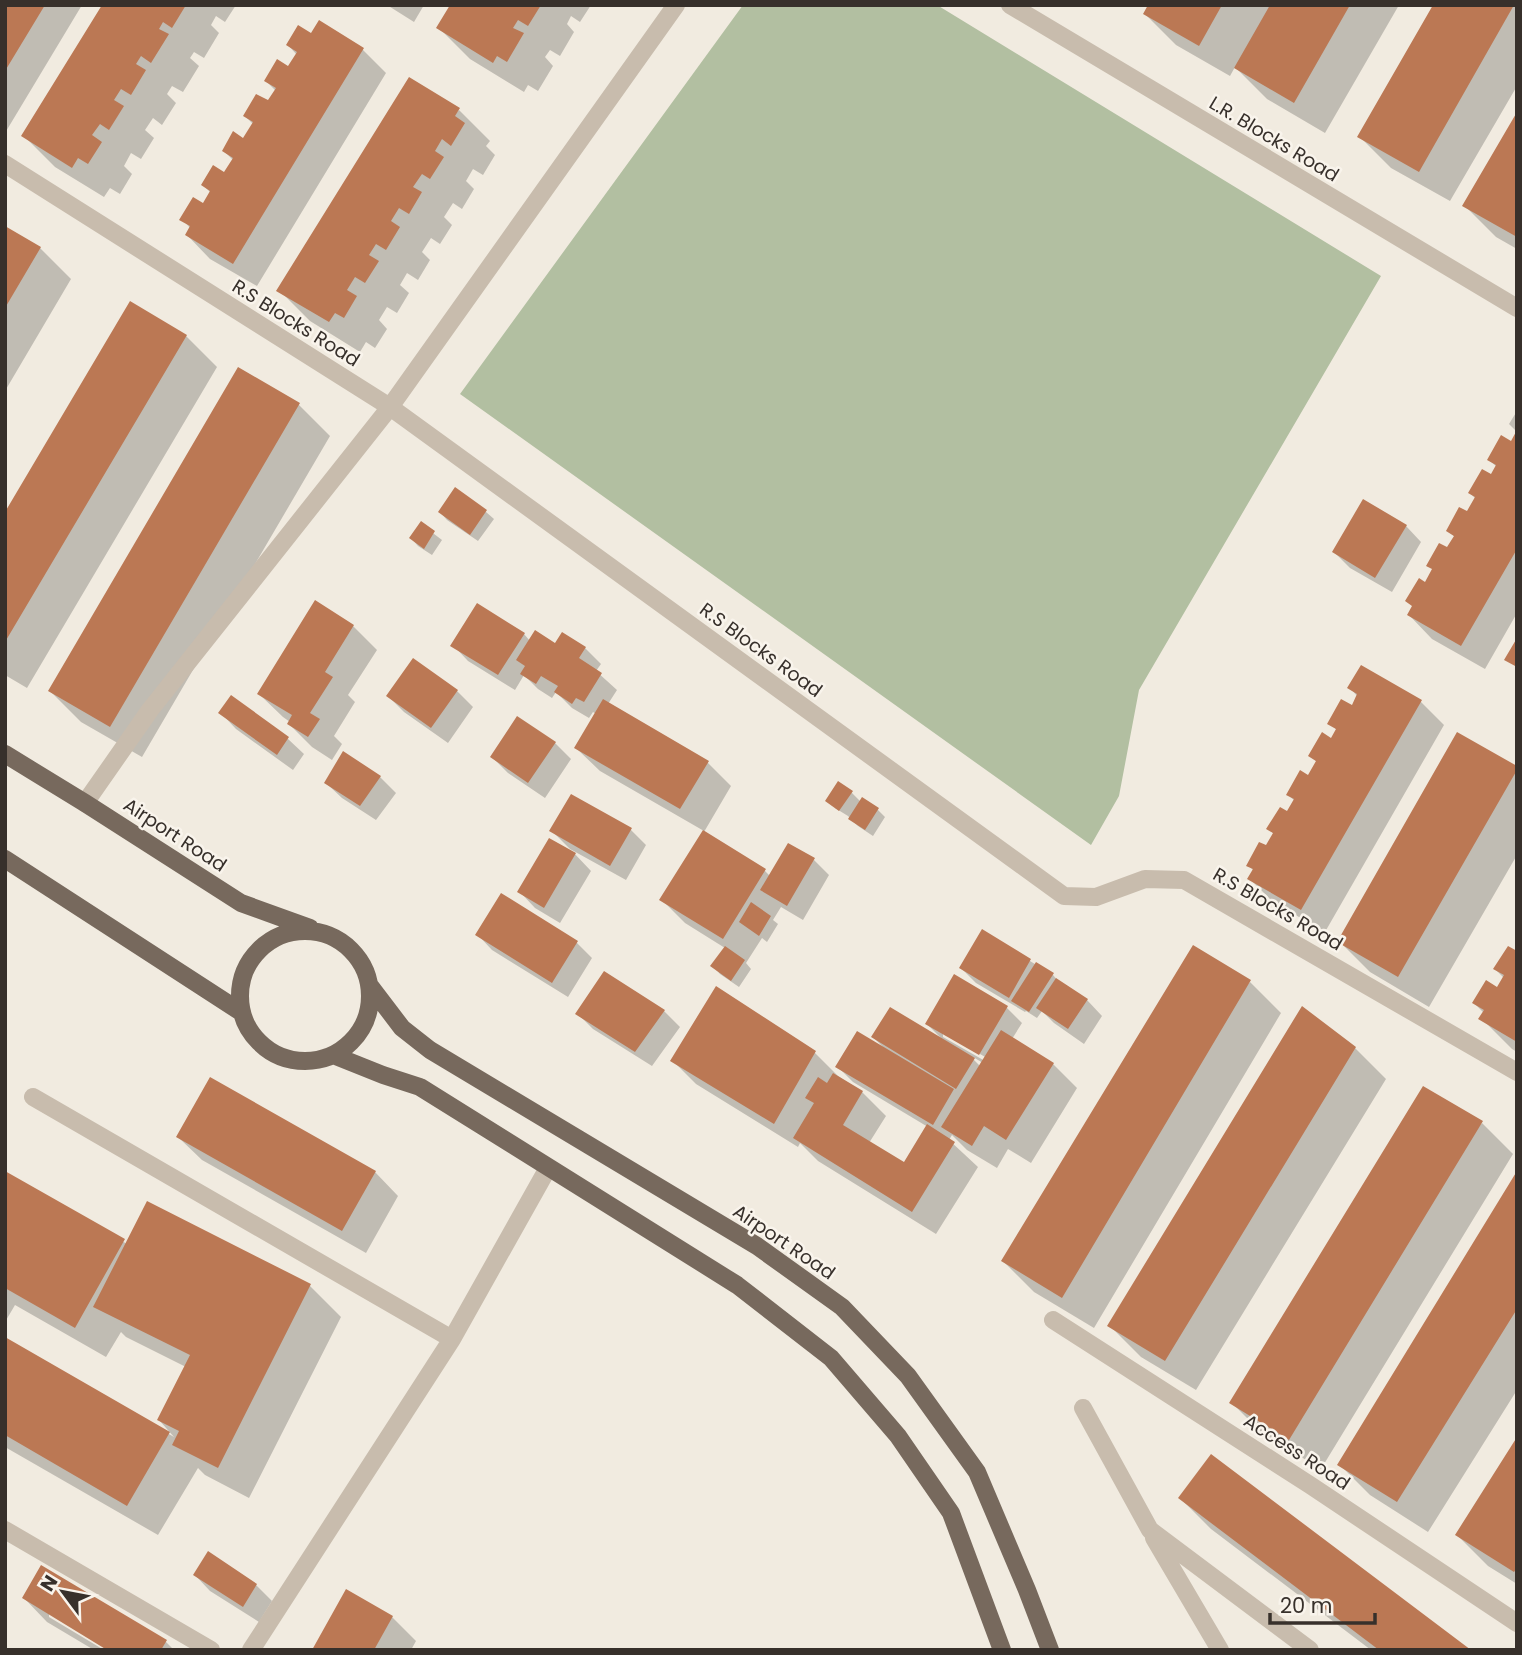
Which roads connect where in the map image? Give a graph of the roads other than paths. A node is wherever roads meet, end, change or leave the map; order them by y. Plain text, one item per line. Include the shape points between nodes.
1 (676, 5) edge
2 (1010, 5) edge
3 (5, 164) edge
4 (1517, 308) edge
5 (390, 407) junction
6 (5, 754) edge
7 (85, 803) junction
8 (5, 859) edge
9 (330, 935) junction
10 (370, 986) junction
11 (241, 1012) junction
12 (333, 1055) junction
13 (1517, 1072) edge
14 (33, 1097) dead end
15 (548, 1168) junction
16 (1053, 1320) dead end
17 (452, 1339) junction
18 (1083, 1408) dead end
19 (5, 1530) edge
20 (1150, 1530) junction
21 (1517, 1623) edge
22 (211, 1650) edge
23 (250, 1650) edge
24 (1002, 1650) edge
25 (1050, 1650) edge
26 (1220, 1650) edge
27 (1310, 1650) edge

1 - 5 lane
2 - 4 lane, L.R. Blocks Road
3 - 5 lane, R.S Blocks Road
5 - 7 lane via 150,710
5 - 13 lane, R.S Blocks Road via 1064,896 1096,897 1145,879 1184,880
6 - 7 main road, Airport Road
7 - 9 main road, Airport Road via 241,903
8 - 11 main road
9 - 10 main road via 349,947 363,965
9 - 11 main road via 301,930 274,938 252,956 240,983
10 - 12 main road via 358,1034
10 - 25 main road, Airport Road via 402,1028 430,1050 757,1246 842,1307 908,1376 977,1472
11 - 12 main road via 250,1032 266,1049 287,1059 310,1061
12 - 15 main road via 420,1087
14 - 17 lane
15 - 17 lane
15 - 24 main road via 737,1285 831,1358 898,1436 951,1513
16 - 21 lane, Access Road
17 - 23 lane
18 - 20 lane
19 - 22 lane
20 - 26 lane
20 - 27 lane

